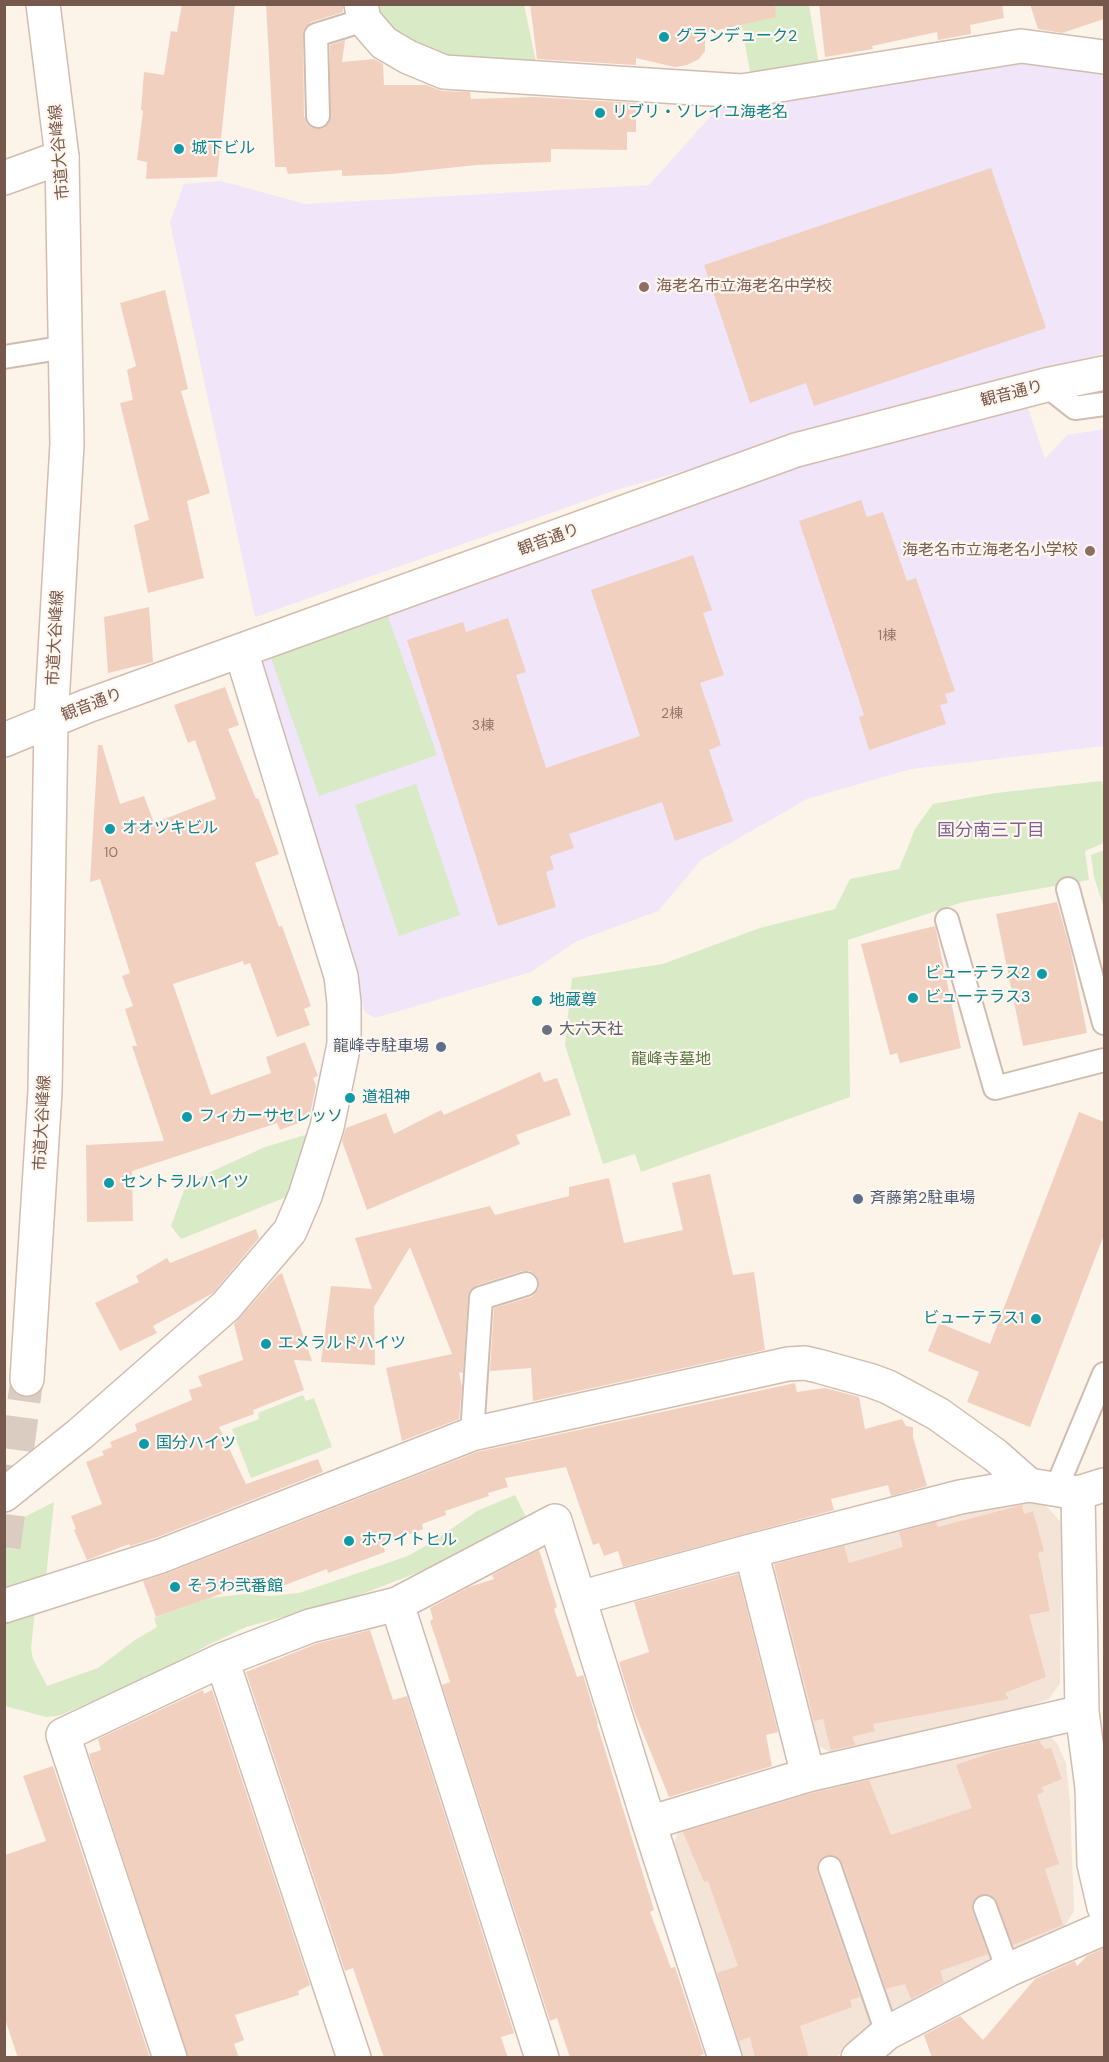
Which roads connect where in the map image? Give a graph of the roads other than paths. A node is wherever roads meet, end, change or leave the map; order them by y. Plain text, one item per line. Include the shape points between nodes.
1 (43, 4) edge
2 (362, 12) edge
3 (1104, 57) edge
4 (318, 116) dead end
5 (62, 157) junction
6 (4, 178) edge
7 (66, 347) junction
8 (4, 357) edge
9 (1104, 373) edge
10 (1046, 385) junction
11 (1104, 404) edge
12 (241, 651) junction
13 (51, 721) junction
14 (4, 740) edge
15 (1068, 889) dead end
16 (947, 920) dead end
17 (1104, 1023) edge
18 (1104, 1060) edge
19 (526, 1284) dead end
20 (1104, 1374) edge
21 (27, 1379) tunnel mouth
22 (472, 1434) junction
23 (1067, 1488) edge
24 (4, 1495) edge
25 (751, 1551) junction
26 (579, 1599) junction
27 (397, 1604) junction
28 (4, 1606) edge
29 (222, 1660) junction
30 (1082, 1712) junction
31 (808, 1775) junction
32 (1098, 1780) edge
33 (649, 1823) junction
34 (830, 1868) dead end
35 (1104, 1907) edge
36 (985, 1908) dead end
37 (1104, 1928) edge
38 (1008, 1970) junction
39 (887, 2033) junction
40 (170, 2058) edge
41 (354, 2058) edge
42 (542, 2058) edge
43 (725, 2058) edge
44 (858, 2058) edge

1 - 5 street, 市道大谷峰線
2 - 3 street via 384,43 444,72 742,91 1021,46
2 - 4 lane via 316,35
5 - 6 street
5 - 7 street, 市道大谷峰線
7 - 8 lane
7 - 13 street, 市道大谷峰線 via 67,444
9 - 10 street, 観音通り
10 - 11 lane via 1075,408
10 - 12 street, 観音通り via 796,450
12 - 13 street, 観音通り
12 - 24 street via 341,976 344,1044 327,1127 290,1231 226,1306
13 - 14 street, 観音通り
13 - 21 street, 市道大谷峰線 via 45,1091
15 - 17 lane
16 - 18 lane via 994,1088
19 - 22 lane via 481,1299
20 - 23 lane
22 - 23 street via 805,1363 873,1381 928,1408 995,1455
22 - 28 street via 161,1556
23 - 25 street via 960,1497
23 - 30 street
25 - 26 street
25 - 31 street
26 - 27 street via 555,1521
26 - 33 street
27 - 29 street via 310,1626
27 - 42 street
29 - 40 street via 63,1735
29 - 41 street
30 - 31 street
30 - 32 street
31 - 33 street
32 - 35 street via 1094,1864
33 - 43 street
34 - 39 lane
36 - 38 lane
37 - 38 street
38 - 39 street
39 - 44 street

